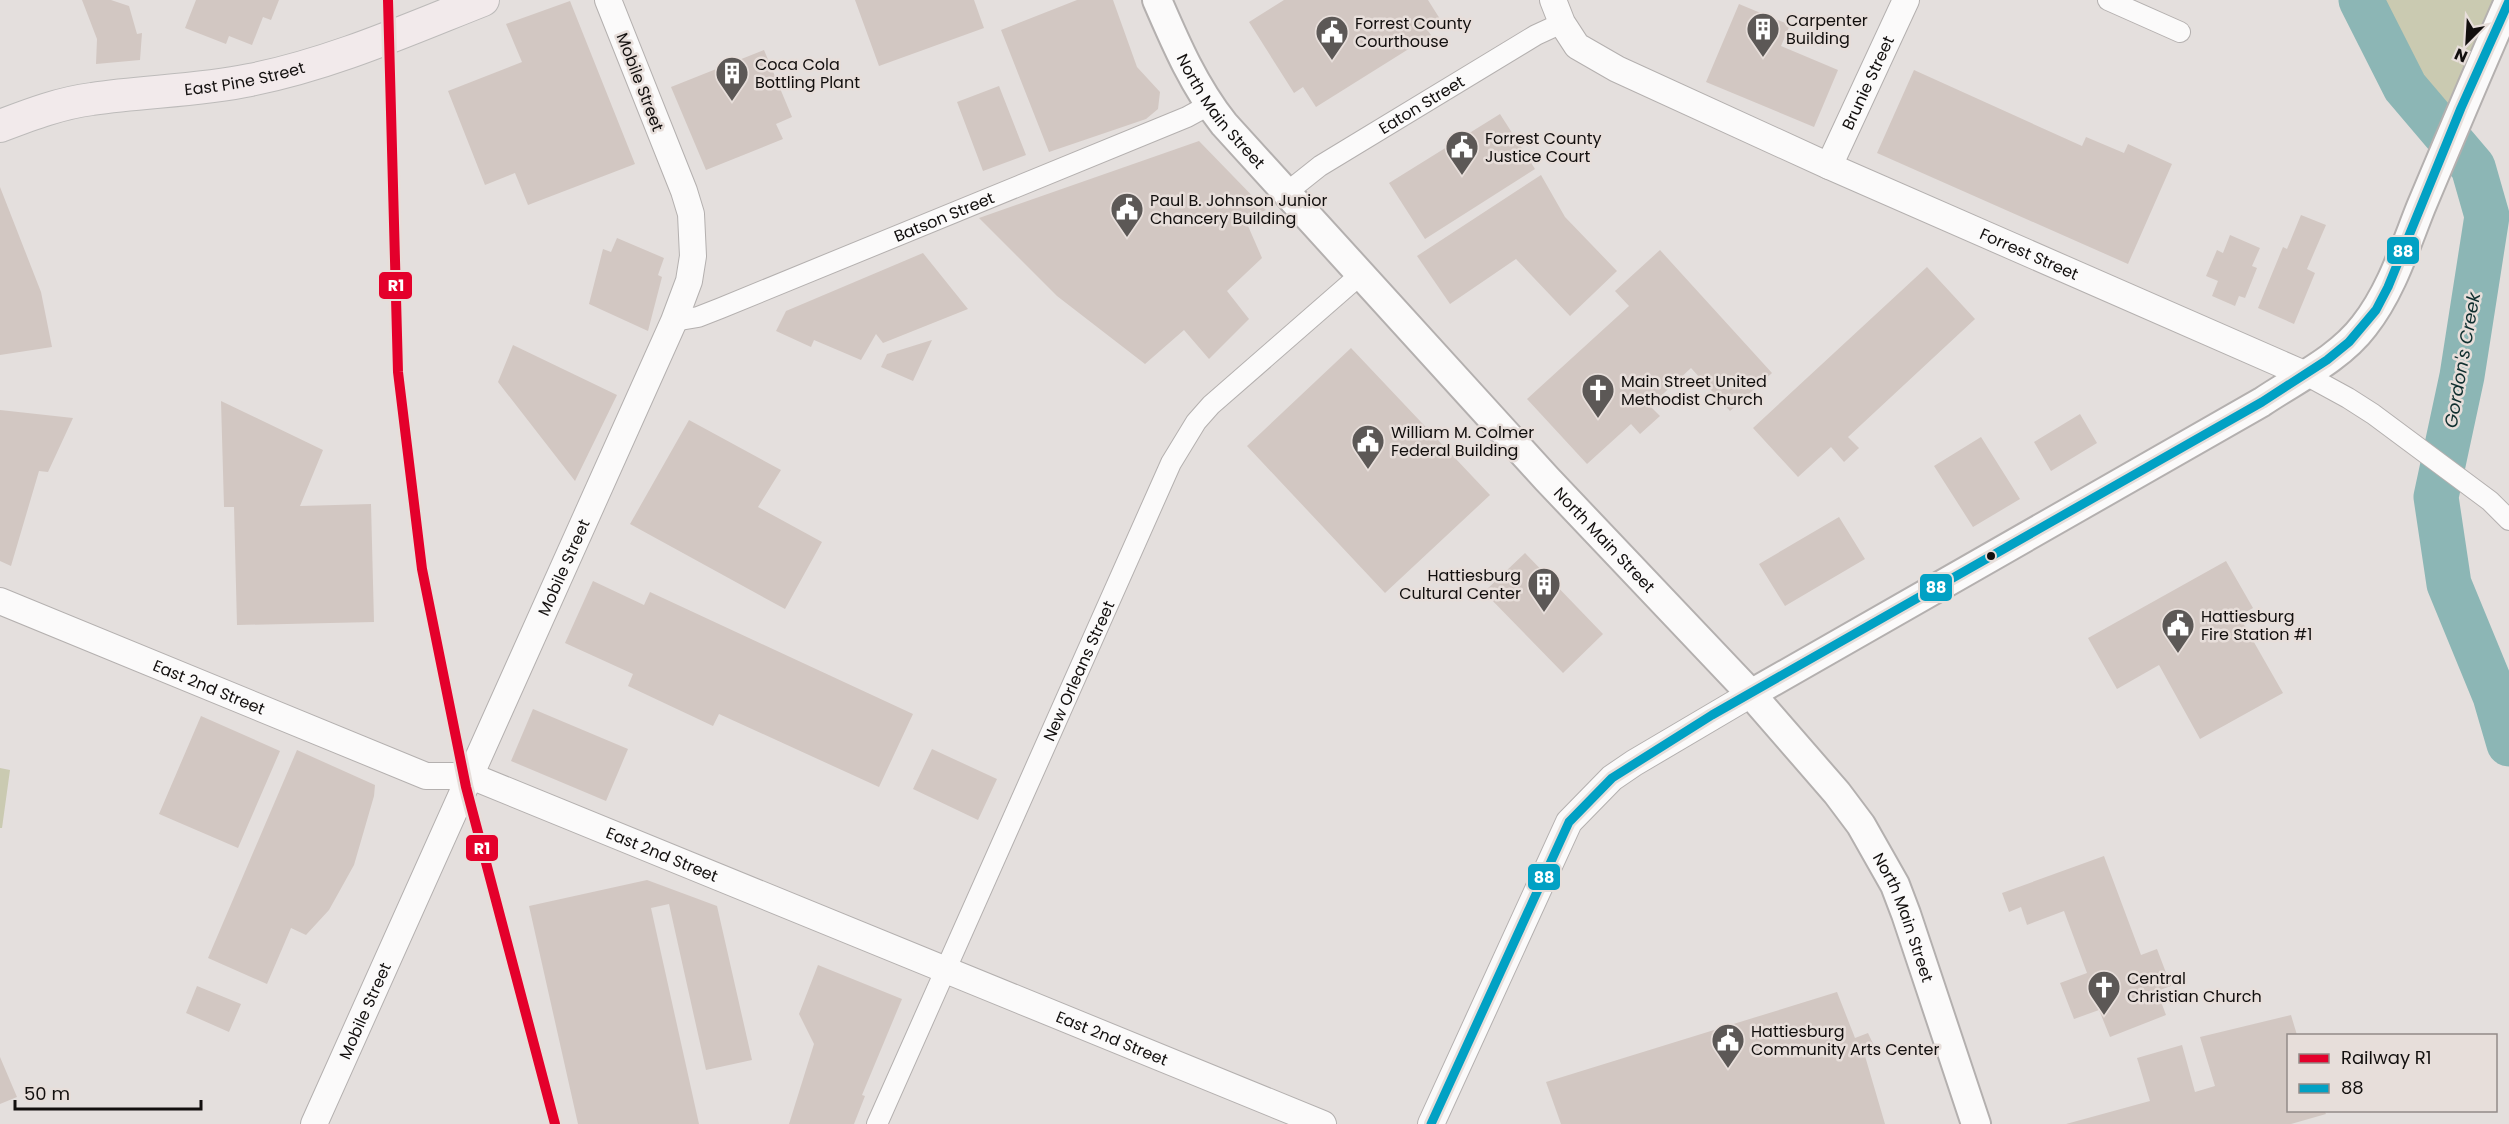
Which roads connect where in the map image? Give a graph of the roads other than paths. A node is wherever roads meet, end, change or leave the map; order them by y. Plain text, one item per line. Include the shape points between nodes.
1 (483, 0) edge
2 (608, 0) edge
3 (1158, 0) edge
4 (1906, 0) edge
5 (2108, 0) edge
6 (2509, 1) edge
7 (1557, 12) edge
8 (2180, 32) dead end
9 (1209, 105) junction
10 (0, 126) edge
11 (1829, 166) junction
12 (1286, 193) junction
13 (1360, 275) junction
14 (674, 321) junction
15 (2304, 374) junction
16 (2509, 520) edge
17 (0, 601) edge
18 (1751, 694) junction
19 (471, 776) junction
20 (946, 969) junction
21 (314, 1124) edge
22 (877, 1124) edge
23 (1323, 1124) edge
24 (1431, 1124) edge
25 (1976, 1124) edge

1 - 10 main road, East Pine Street via 279,74 171,92 90,99
2 - 14 street, Mobile Street via 691,214 689,280
3 - 9 main road, North Main Street via 1187,69
4 - 11 street, Brunie Street
5 - 8 street
6 - 15 main road via 2376,310 2349,342
7 - 11 street, Forrest Street via 1571,39 1583,51
7 - 12 street, Eaton Street via 1536,35 1320,166
9 - 12 main road, North Main Street
9 - 14 street, Batson Street via 721,308
11 - 15 street, Forrest Street
12 - 13 main road, North Main Street
13 - 18 main road, North Main Street
13 - 20 street, New Orleans Street via 1211,405 1183,442 1155,496
14 - 19 street, Mobile Street
15 - 16 street, Forrest Street via 2348,398 2403,437 2490,501
15 - 18 main road via 2262,402
17 - 19 street, East 2nd Street via 426,776
18 - 24 street via 1612,778 1569,822
18 - 25 main road, North Main Street via 1837,793 1886,867 1906,914
19 - 20 street, East 2nd Street
19 - 21 street, Mobile Street
20 - 22 street, New Orleans Street
20 - 23 street, East 2nd Street

